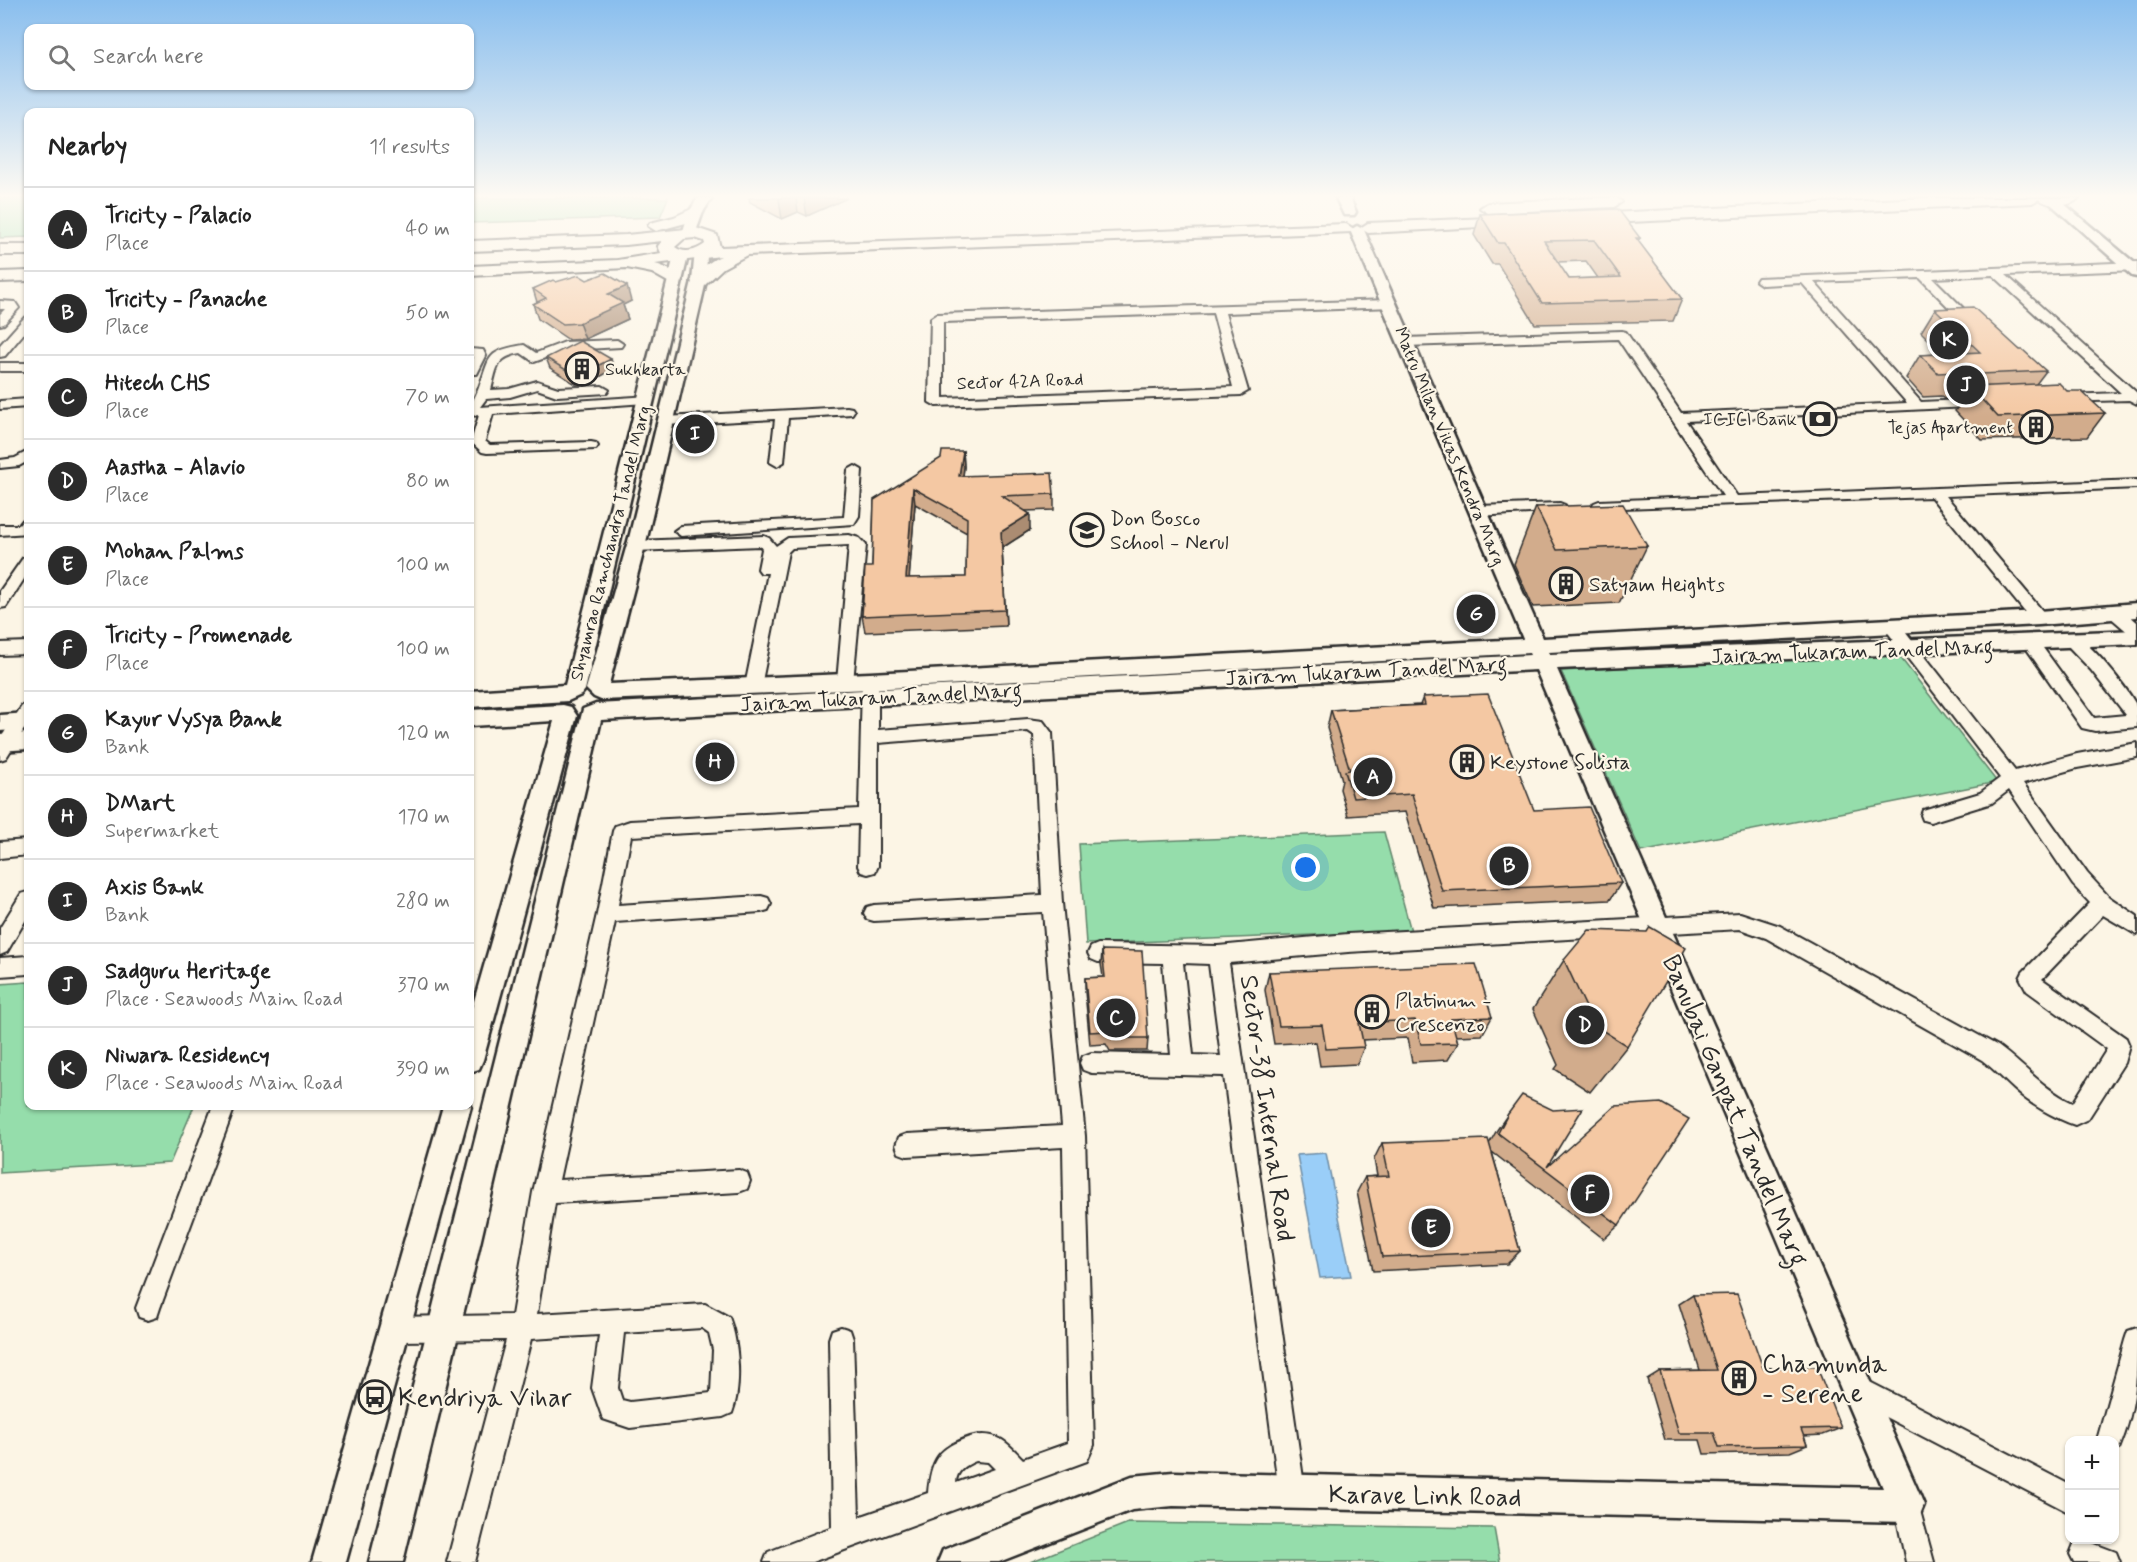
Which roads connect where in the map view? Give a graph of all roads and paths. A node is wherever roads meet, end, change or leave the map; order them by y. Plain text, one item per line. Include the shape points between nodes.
1 (658, 271) edge
2 (676, 271) edge
3 (701, 271) edge
4 (710, 271) edge
5 (1375, 271) edge
6 (2018, 271) edge
7 (1996, 272) junction
8 (1923, 274) junction
9 (24, 276) edge
10 (0, 277) edge
11 (1805, 279) junction
12 (675, 281) junction
13 (699, 281) junction
14 (1762, 281) dead end
15 (24, 286) edge
16 (0, 288) edge
17 (0, 304) edge
18 (1389, 304) junction
19 (1218, 309) junction
20 (0, 321) edge
21 (24, 325) edge
22 (0, 332) edge
23 (1981, 333) edge
24 (16, 334) junction
25 (0, 338) edge
26 (1405, 342) junction
27 (617, 344) dead end
28 (0, 352) edge
29 (474, 353) edge
30 (0, 367) edge
31 (24, 367) edge
32 (474, 367) edge
33 (602, 390) dead end
34 (483, 395) junction
35 (24, 397) edge
36 (0, 398) edge
37 (2135, 398) edge
38 (645, 399) junction
39 (2047, 400) edge
40 (2000, 402) edge
41 (24, 403) edge
42 (0, 405) edge
43 (474, 406) edge
44 (1917, 406) junction
45 (474, 411) edge
46 (487, 411) junction
47 (847, 411) dead end
48 (782, 415) junction
49 (1677, 417) junction
50 (665, 421) junction
51 (591, 446) dead end
52 (24, 458) edge
53 (777, 462) dead end
54 (0, 464) edge
55 (855, 470) dead end
56 (24, 473) edge
57 (0, 475) edge
58 (2137, 484) edge
59 (1935, 493) junction
60 (1733, 501) junction
61 (1478, 511) junction
62 (0, 530) edge
63 (24, 530) edge
64 (24, 531) edge
65 (0, 538) edge
66 (637, 540) junction
67 (24, 568) edge
68 (0, 603) edge
69 (2137, 610) edge
70 (2115, 612) junction
71 (2039, 618) junction
72 (1892, 626) junction
73 (2137, 631) edge
74 (2137, 637) edge
75 (2076, 641) junction
76 (2032, 645) junction
77 (24, 646) edge
78 (0, 647) edge
79 (1908, 648) junction
80 (1540, 652) junction
81 (845, 682) junction
82 (749, 686) junction
83 (869, 690) junction
84 (474, 699) edge
85 (582, 703) junction
86 (2137, 710) edge
87 (474, 717) edge
88 (870, 737) junction
89 (2137, 750) edge
90 (2011, 779) junction
91 (1930, 815) dead end
92 (868, 816) junction
93 (24, 848) edge
94 (0, 850) edge
95 (868, 866) dead end
96 (1052, 903) junction
97 (2103, 903) junction
98 (761, 904) dead end
99 (24, 907) edge
100 (874, 913) dead end
101 (607, 914) junction
102 (2137, 927) edge
103 (1658, 928) junction
104 (0, 946) edge
105 (1098, 953) dead end
106 (1172, 954) junction
107 (1218, 955) junction
108 (24, 965) edge
109 (0, 967) edge
110 (474, 1047) edge
111 (1091, 1063) dead end
112 (1183, 1065) junction
113 (1234, 1066) junction
114 (222, 1110) edge
115 (456, 1110) edge
116 (1074, 1136) junction
117 (907, 1145) dead end
118 (738, 1181) dead end
119 (545, 1192) junction
120 (148, 1308) dead end
121 (613, 1322) junction
122 (445, 1327) junction
123 (522, 1327) junction
124 (393, 1329) junction
125 (841, 1339) dead end
126 (2137, 1340) edge
127 (1856, 1388) junction
128 (2111, 1436) edge
129 (1020, 1474) junction
130 (1292, 1492) junction
131 (2065, 1497) edge
132 (941, 1501) junction
133 (1907, 1505) junction
134 (846, 1535) junction
135 (329, 1562) edge
136 (386, 1562) edge
137 (461, 1562) edge
138 (778, 1562) edge
139 (955, 1562) edge
140 (1920, 1562) edge

1 - 12 main road
2 - 12 street, Shyamrao Ramchandra Tandel Marg
3 - 13 street, Shyamrao Ramchandra Tandel Marg
4 - 13 main road
5 - 18 street, Matru Milan Vikas Kendra Marg
6 - 7 street
7 - 8 street
7 - 37 street
8 - 11 street
8 - 23 street
9 - 10 main road
11 - 14 street
11 - 44 street
12 - 38 street, Shyamrao Ramchandra Tandel Marg
13 - 50 street, Shyamrao Ramchandra Tandel Marg
15 - 16 main road
17 - 20 street via 13,308
18 - 19 street, Sector 42A Road
18 - 26 street, Matru Milan Vikas Kendra Marg
19 - 19 street, Sector 42A Road via 1241,392 936,402 937,318
21 - 24 street
22 - 24 street
24 - 25 street
24 - 28 street
26 - 49 street via 1622,334
26 - 61 street, Matru Milan Vikas Kendra Marg
27 - 34 street via 565,346 534,358 524,349 509,350 493,358
29 - 32 street via 480,356
30 - 31 street
33 - 34 street via 557,392 537,385
34 - 43 street
35 - 36 street
37 - 39 street
38 - 46 street
38 - 85 street, Shyamrao Ramchandra Tandel Marg
40 - 44 street
41 - 42 street
44 - 49 street
45 - 46 street
46 - 51 street via 478,442 487,449
47 - 48 street
48 - 50 street
48 - 53 street
49 - 60 street
50 - 66 street, Shyamrao Ramchandra Tandel Marg
52 - 54 street
55 - 66 street via 849,521
56 - 57 street
58 - 59 street
59 - 60 street
59 - 71 street
60 - 61 street
61 - 80 street, Matru Milan Vikas Kendra Marg
62 - 63 street
64 - 65 street
66 - 82 street via 768,544
66 - 85 street, Shyamrao Ramchandra Tandel Marg
67 - 68 street
69 - 70 street, Jairam Tukaram Tandel Marg
70 - 71 street, Jairam Tukaram Tandel Marg
70 - 73 street
71 - 72 street, Jairam Tukaram Tandel Marg
72 - 79 street
72 - 80 street, Jairam Tukaram Tandel Marg
74 - 75 street, Jairam Tukaram Tandel Marg
75 - 76 street, Jairam Tukaram Tandel Marg
75 - 76 street via 2136,716 2134,721 2088,723
75 - 86 street
76 - 79 street, Jairam Tukaram Tandel Marg
77 - 78 street
79 - 80 street, Jairam Tukaram Tandel Marg
79 - 90 street
80 - 83 street, Jairam Tukaram Tandel Marg via 1019,689
80 - 103 street, Banubai Ganpat Tandel Marg
81 - 82 street, Jairam Tukaram Tandel Marg
81 - 82 street via 858,545 849,540 788,543 781,550
81 - 83 street, Jairam Tukaram Tandel Marg
82 - 85 street, Jairam Tukaram Tandel Marg
83 - 85 street, Jairam Tukaram Tandel Marg
83 - 88 street
84 - 85 street, Jairam Tukaram Tandel Marg
85 - 87 street, Jairam Tukaram Tandel Marg
85 - 110 street, Shyamrao Ramchandra Tandel Marg
85 - 122 street, Shyamrao Ramchandra Tandel Marg
88 - 92 street
88 - 96 street via 1028,725 1040,728
89 - 90 street
90 - 91 street via 1986,798
90 - 97 street via 2080,879
92 - 95 street
92 - 101 street via 622,831
93 - 94 street
96 - 100 street
96 - 116 street
97 - 102 street
97 - 103 street, Sector-38 Internal Road via 2030,978 2034,985 2118,1045 2116,1056 2075,1114 2039,1095 1990,1053 1766,928 1740,921
98 - 101 street
99 - 104 street
101 - 119 street
103 - 107 street, Sector-38 Internal Road via 1300,945
103 - 127 street, Banubai Ganpat Tandel Marg
105 - 106 street
106 - 107 street
106 - 112 street
107 - 113 street, Sector-38 Internal Road
108 - 109 street
111 - 112 street
112 - 113 street
113 - 130 street, Sector-38 Internal Road
114 - 120 street
115 - 124 street
116 - 117 street
116 - 129 street via 1081,1445 1070,1456
118 - 119 street
119 - 123 street
121 - 121 street via 705,1316 720,1326 725,1350 723,1404 630,1415 612,1410 605,1388
121 - 123 street
122 - 123 street
122 - 124 street
122 - 136 street, Shyamrao Ramchandra Tandel Marg
123 - 137 street
124 - 135 street
125 - 134 street
126 - 128 street
127 - 131 street
127 - 133 street, Banubai Ganpat Tandel Marg
129 - 132 street
129 - 132 street via 993,1449 976,1448 956,1455 943,1474
130 - 133 street, Karave Link Road
130 - 139 street, Karave Link Road via 1173,1489 1132,1493
132 - 134 street
133 - 140 street, Banubai Ganpat Tandel Marg
134 - 138 street

